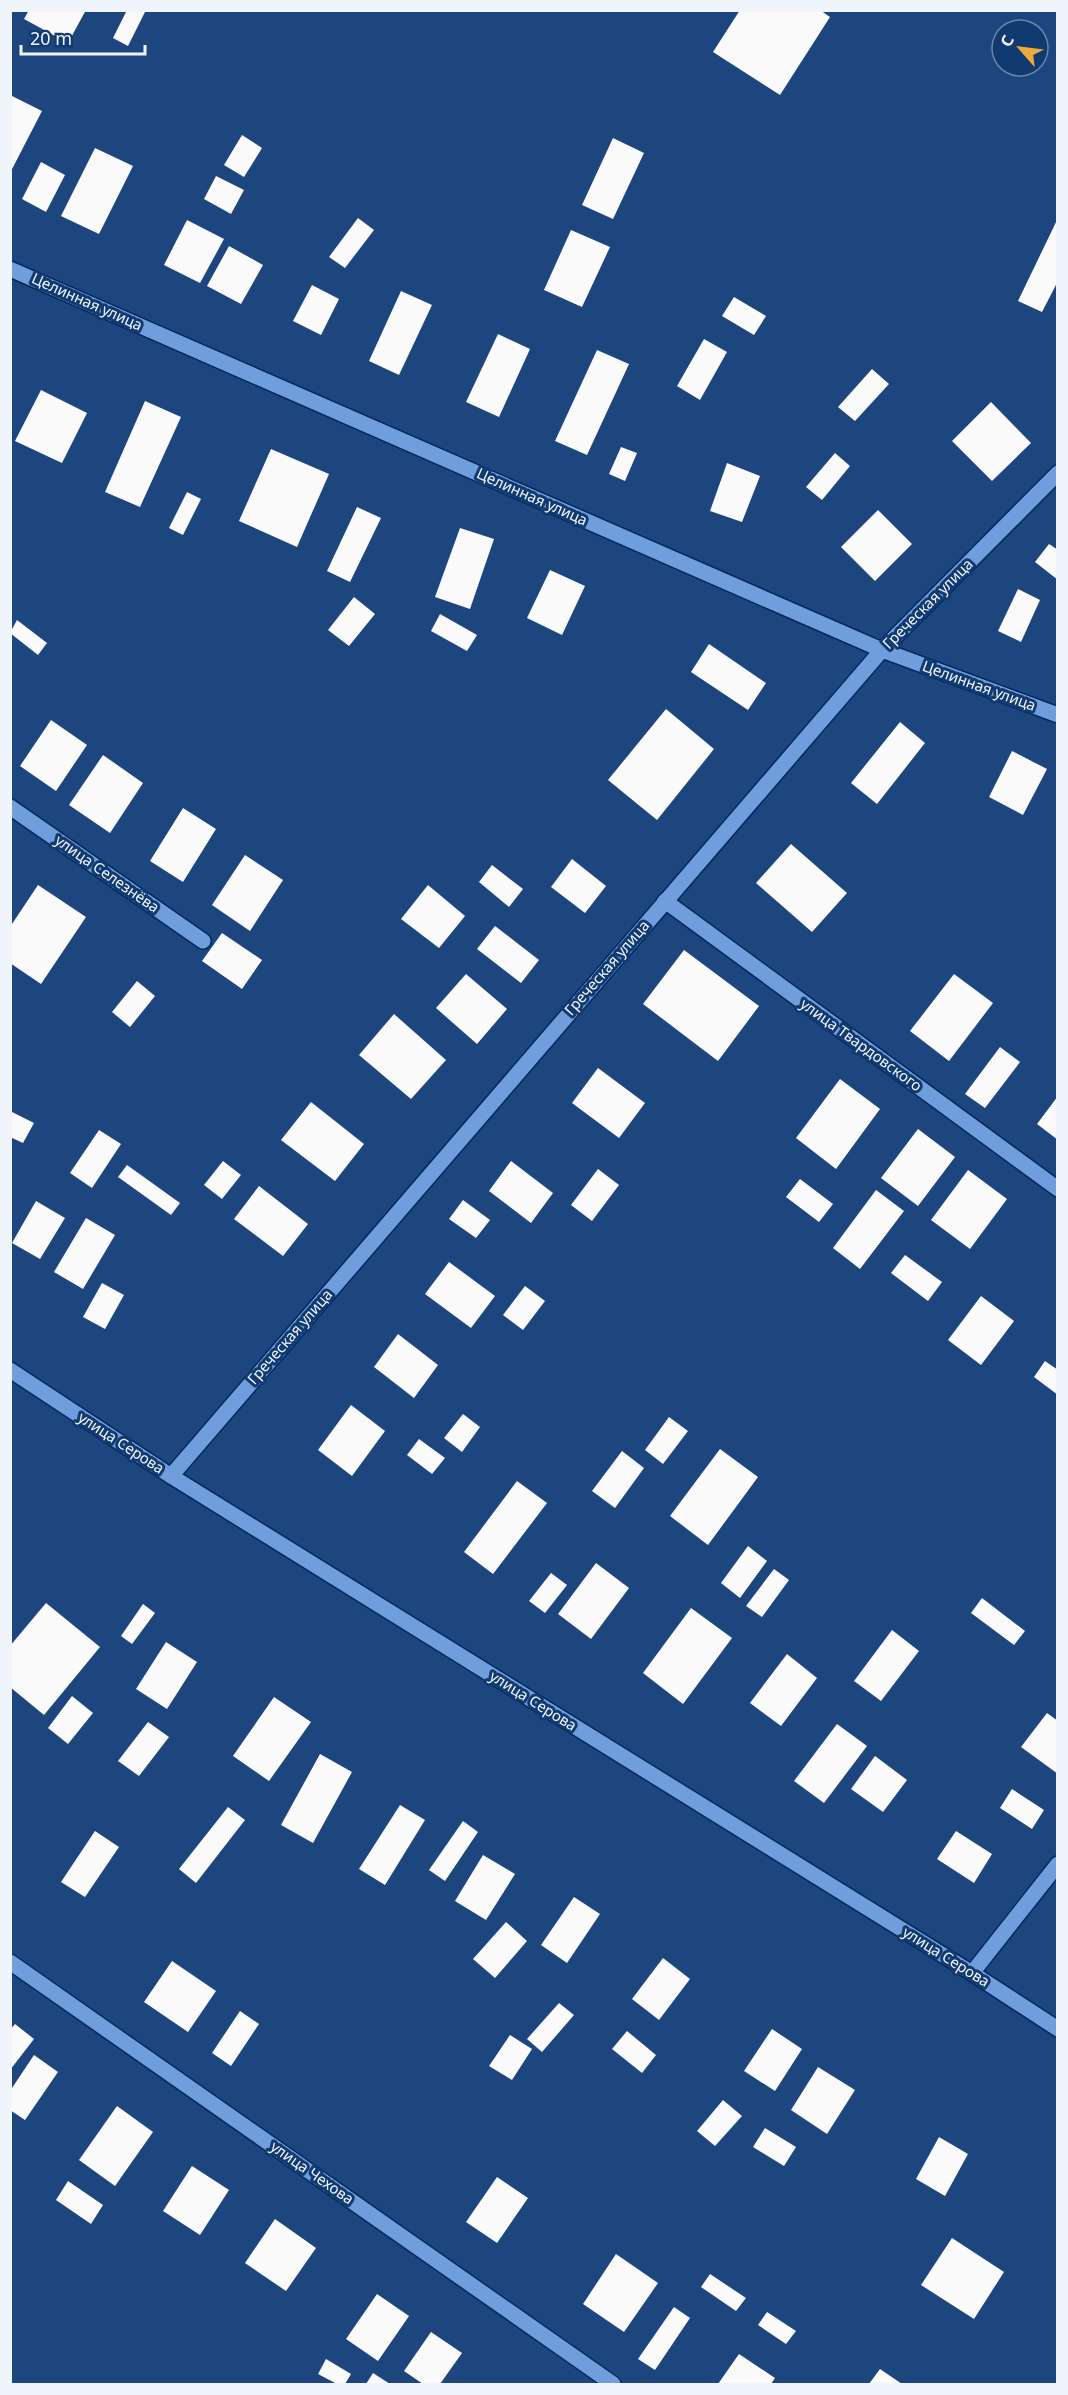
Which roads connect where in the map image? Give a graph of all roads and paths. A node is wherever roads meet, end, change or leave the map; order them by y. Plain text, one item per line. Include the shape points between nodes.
1 (10, 269) edge
2 (1058, 473) edge
3 (882, 650) junction
4 (1058, 715) edge
5 (10, 807) edge
6 (665, 901) junction
7 (203, 940) dead end
8 (1058, 1189) edge
9 (10, 1370) edge
10 (171, 1476) junction
11 (1058, 1864) edge
12 (10, 1962) edge
13 (972, 1973) junction
14 (1058, 2030) edge
15 (613, 2385) edge

1 - 3 street, Целинная улица
2 - 3 street, Греческая улица
3 - 4 street, Целинная улица
3 - 6 street, Греческая улица
5 - 7 street, улица Селезнёва
6 - 8 street, улица Твардовского
6 - 10 street, Греческая улица
9 - 10 street, улица Серова
10 - 13 street, улица Серова
11 - 13 street
12 - 15 street, улица Чехова
13 - 14 street, улица Серова

